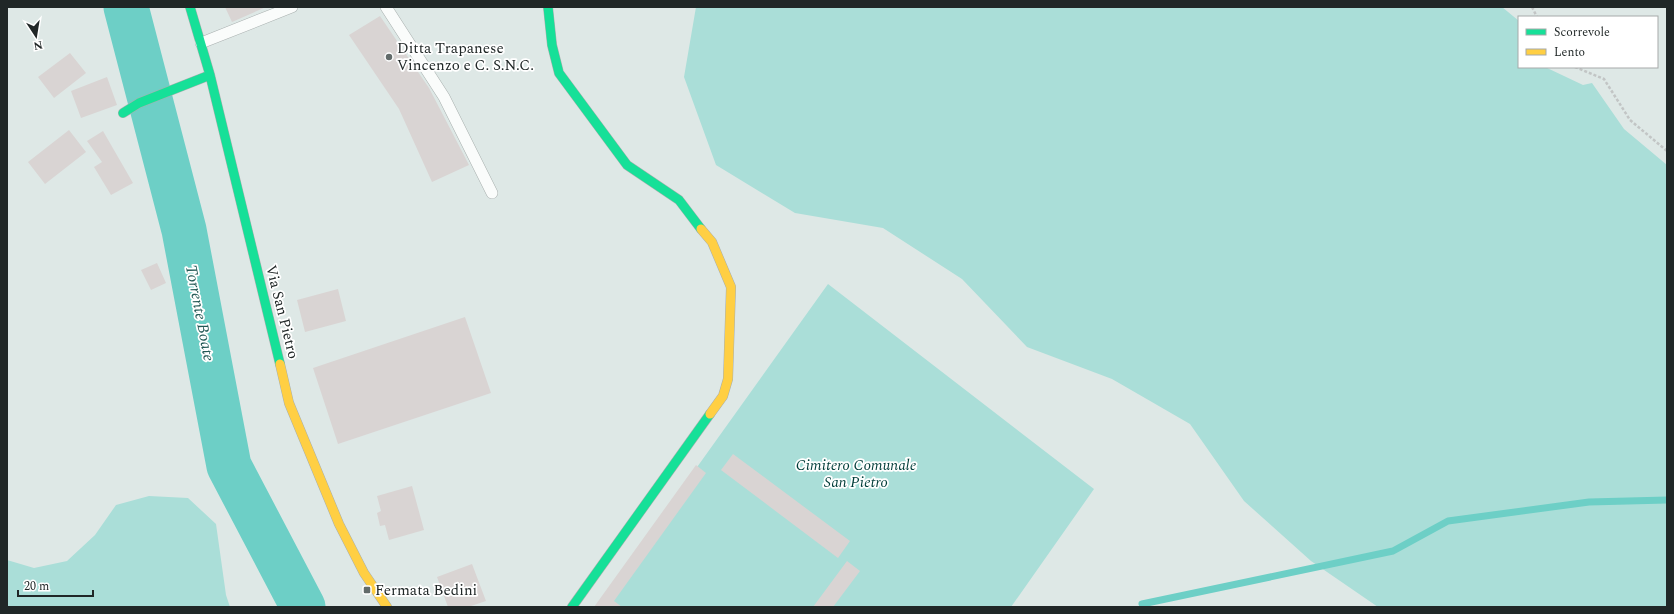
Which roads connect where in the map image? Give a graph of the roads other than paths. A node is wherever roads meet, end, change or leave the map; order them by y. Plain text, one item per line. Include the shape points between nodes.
1 (190, 7) edge
2 (292, 7) edge
3 (386, 7) edge
4 (548, 7) edge
5 (201, 44) junction
6 (210, 75) junction
7 (123, 113) dead end
8 (492, 193) dead end
9 (387, 607) edge
10 (572, 607) edge

1 - 5 street, Via San Pietro
2 - 5 lane
3 - 8 lane via 444,97
4 - 10 street via 552,45 559,73 627,165 679,200 712,242 731,287 728,379 723,396
5 - 6 street, Via San Pietro
6 - 7 street
6 - 9 street, Via San Pietro via 289,403 339,524 364,573

